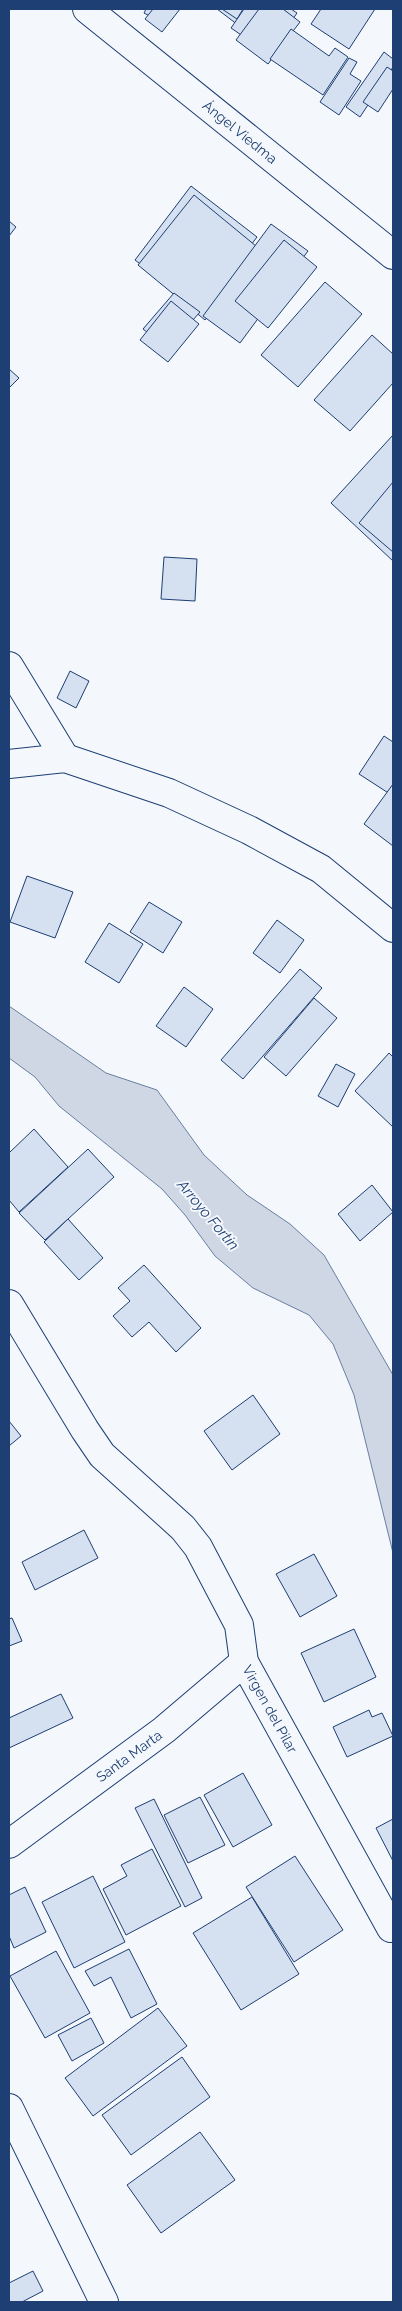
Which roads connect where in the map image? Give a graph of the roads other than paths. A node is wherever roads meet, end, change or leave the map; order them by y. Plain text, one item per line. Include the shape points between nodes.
1 (87, 9) edge
2 (393, 256) edge
3 (9, 666) edge
4 (65, 758) junction
5 (9, 764) edge
6 (393, 928) edge
7 (9, 1304) edge
8 (244, 1662) junction
9 (9, 1844) edge
10 (391, 1928) dead end
11 (9, 2108) edge
12 (104, 2302) edge

1 - 2 street, Ángel Viedma
3 - 4 street
4 - 5 street
4 - 6 street via 169,793 249,830 320,869
7 - 8 street, Virgen del Pilar via 102,1455 183,1528 198,1547 239,1625
8 - 9 street, Santa Marta via 164,1730
8 - 10 street, Virgen del Pilar
11 - 12 street

